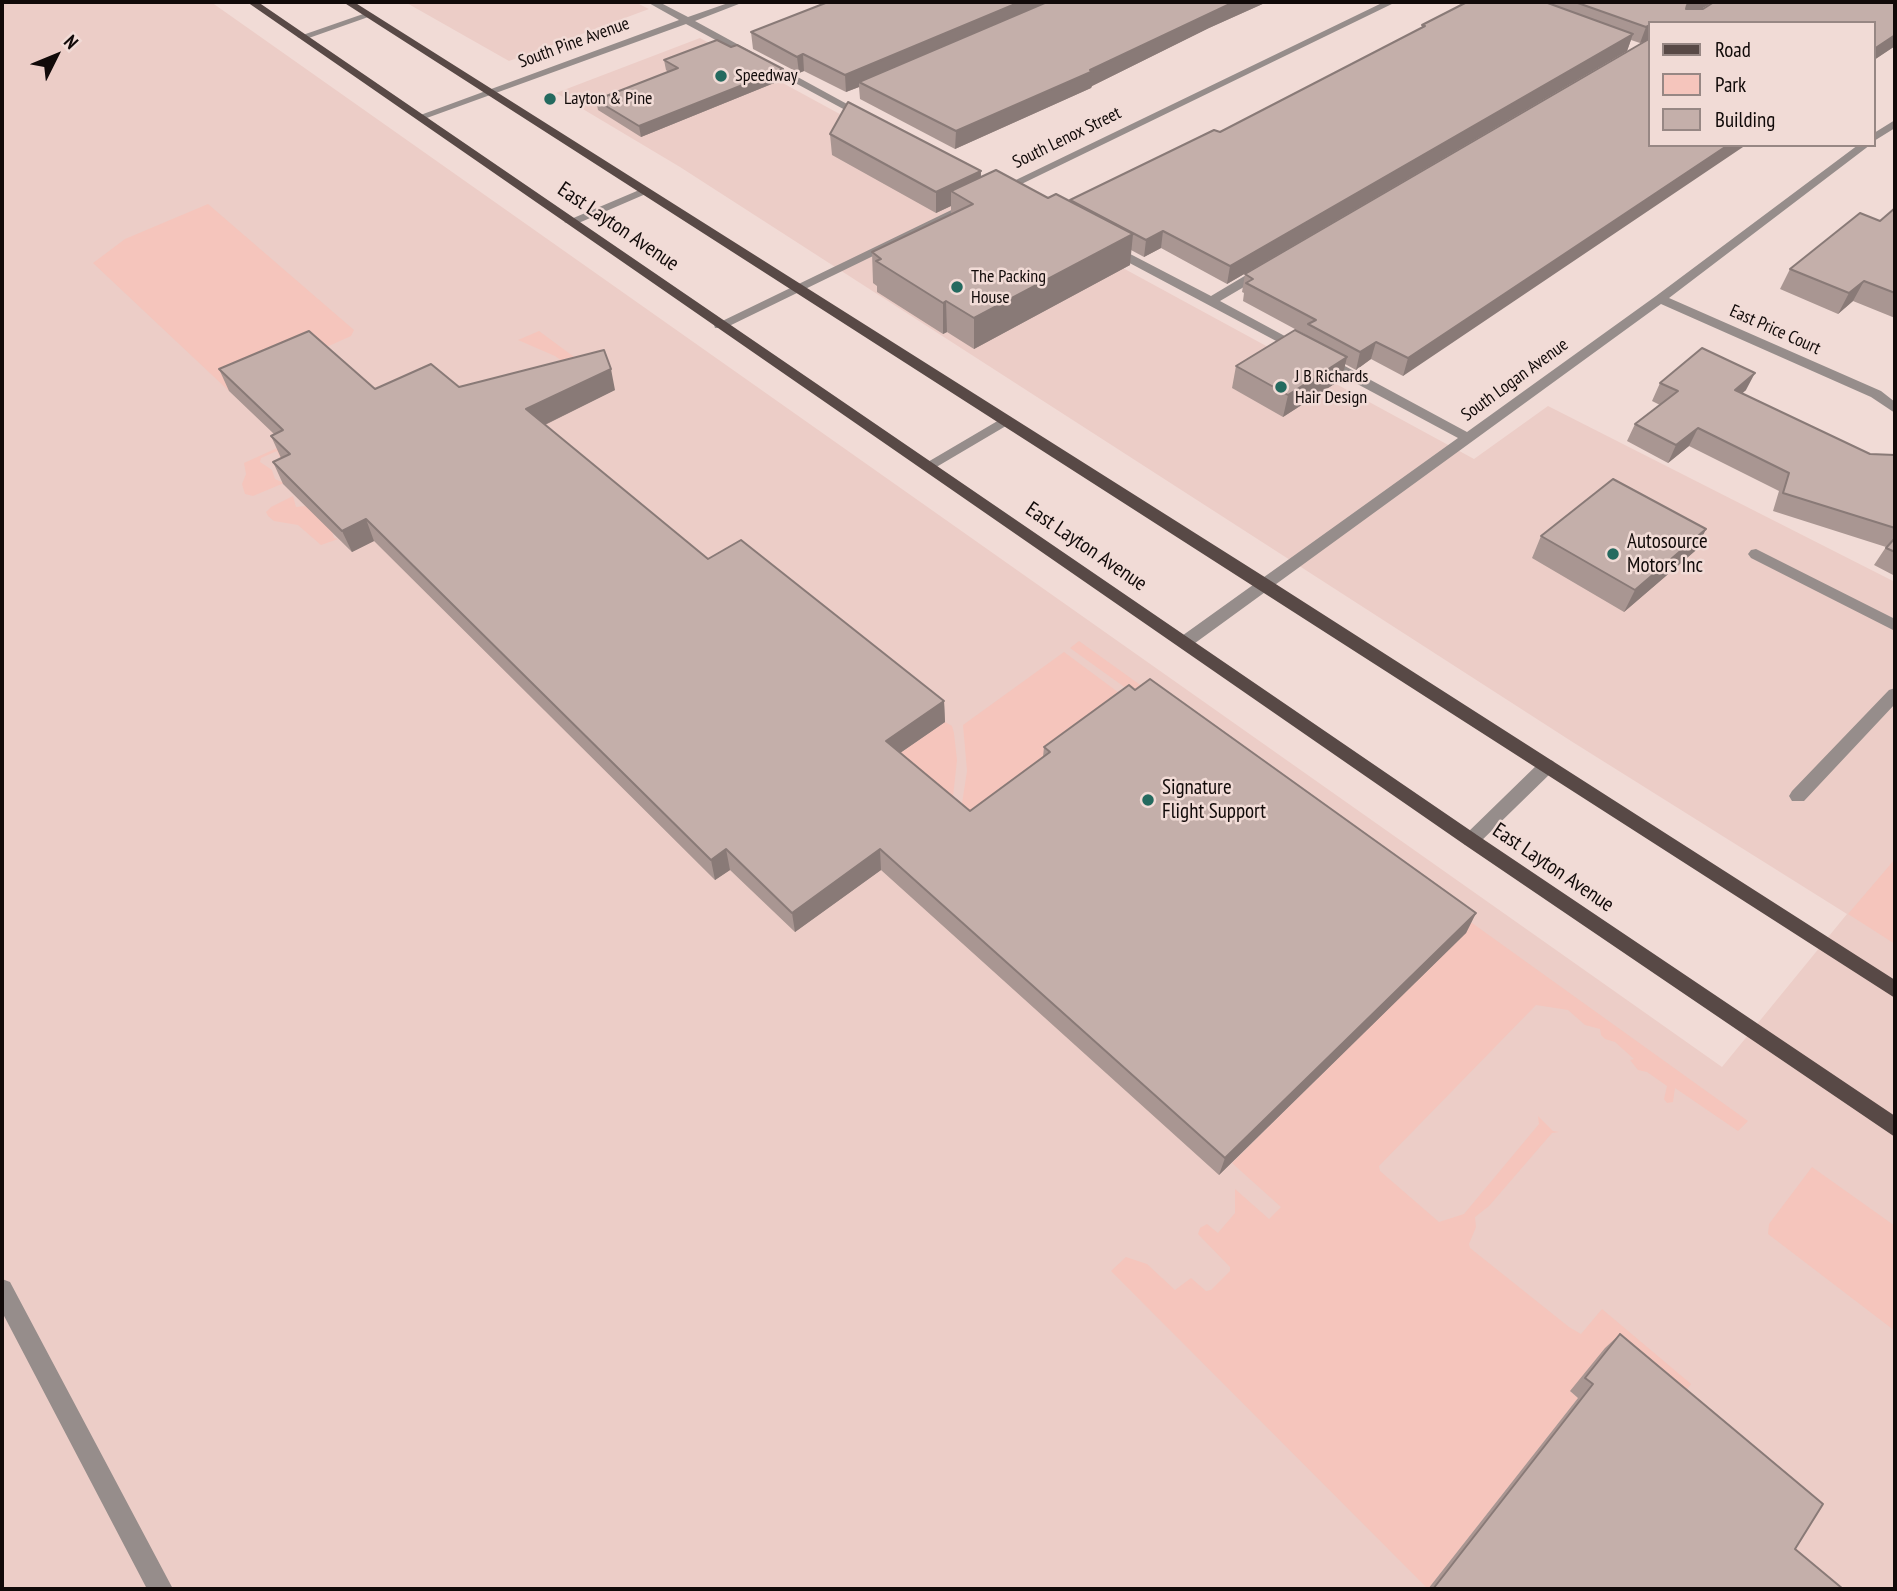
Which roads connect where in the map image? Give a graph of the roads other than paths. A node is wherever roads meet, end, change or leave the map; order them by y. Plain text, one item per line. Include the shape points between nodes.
1 (252, 2) edge
2 (348, 2) edge
3 (652, 2) edge
4 (739, 2) edge
5 (1391, 2) edge
6 (369, 15) junction
7 (687, 21) junction
8 (302, 37) junction
9 (491, 92) junction
10 (850, 97) edge
11 (838, 102) junction
12 (421, 117) junction
13 (879, 124) edge
14 (1894, 126) edge
15 (1876, 136) edge
16 (1862, 147) edge
17 (996, 187) junction
18 (644, 191) junction
19 (1019, 199) edge
20 (570, 222) junction
21 (1099, 242) edge
22 (1270, 267) edge
23 (797, 288) junction
24 (1660, 299) junction
25 (1211, 301) junction
26 (720, 326) junction
27 (1895, 409) edge
28 (1006, 420) junction
29 (1468, 438) junction
30 (928, 466) junction
31 (1756, 554) dead end
32 (1266, 585) junction
33 (1895, 626) edge
34 (1185, 642) junction
35 (1895, 694) edge
36 (1547, 766) junction
37 (1798, 796) dead end
38 (1471, 840) junction
39 (1895, 990) edge
40 (1895, 1128) edge
41 (2, 1290) edge
42 (160, 1589) edge

1 - 8 main road, East Layton Avenue
2 - 6 main road, East Layton Avenue
3 - 7 street
4 - 7 street, South Pine Avenue
5 - 17 street, South Lenox Street
6 - 8 street
6 - 9 main road, East Layton Avenue
7 - 9 street, South Pine Avenue
7 - 11 street
8 - 12 main road, East Layton Avenue
9 - 12 street, South Pine Avenue
9 - 18 main road, East Layton Avenue
10 - 11 street
11 - 13 street
12 - 20 main road, East Layton Avenue
14 - 15 street
16 - 24 street, South Logan Avenue
17 - 19 street
17 - 23 street, South Lenox Street
18 - 20 street
18 - 23 main road, East Layton Avenue
20 - 26 main road, East Layton Avenue
21 - 25 street
22 - 25 street
23 - 26 street, South Lenox Street
23 - 28 main road, East Layton Avenue
24 - 27 street, East Price Court via 1876,394
24 - 29 street, South Logan Avenue
25 - 29 street
26 - 30 main road, East Layton Avenue
28 - 30 street
28 - 32 main road, East Layton Avenue
29 - 32 street, South Logan Avenue
30 - 34 main road, East Layton Avenue
31 - 33 street
32 - 34 street, South Logan Avenue
32 - 36 main road, East Layton Avenue
34 - 38 main road, East Layton Avenue
35 - 37 street
36 - 38 street
36 - 39 main road, East Layton Avenue
38 - 40 main road, East Layton Avenue
41 - 42 street

